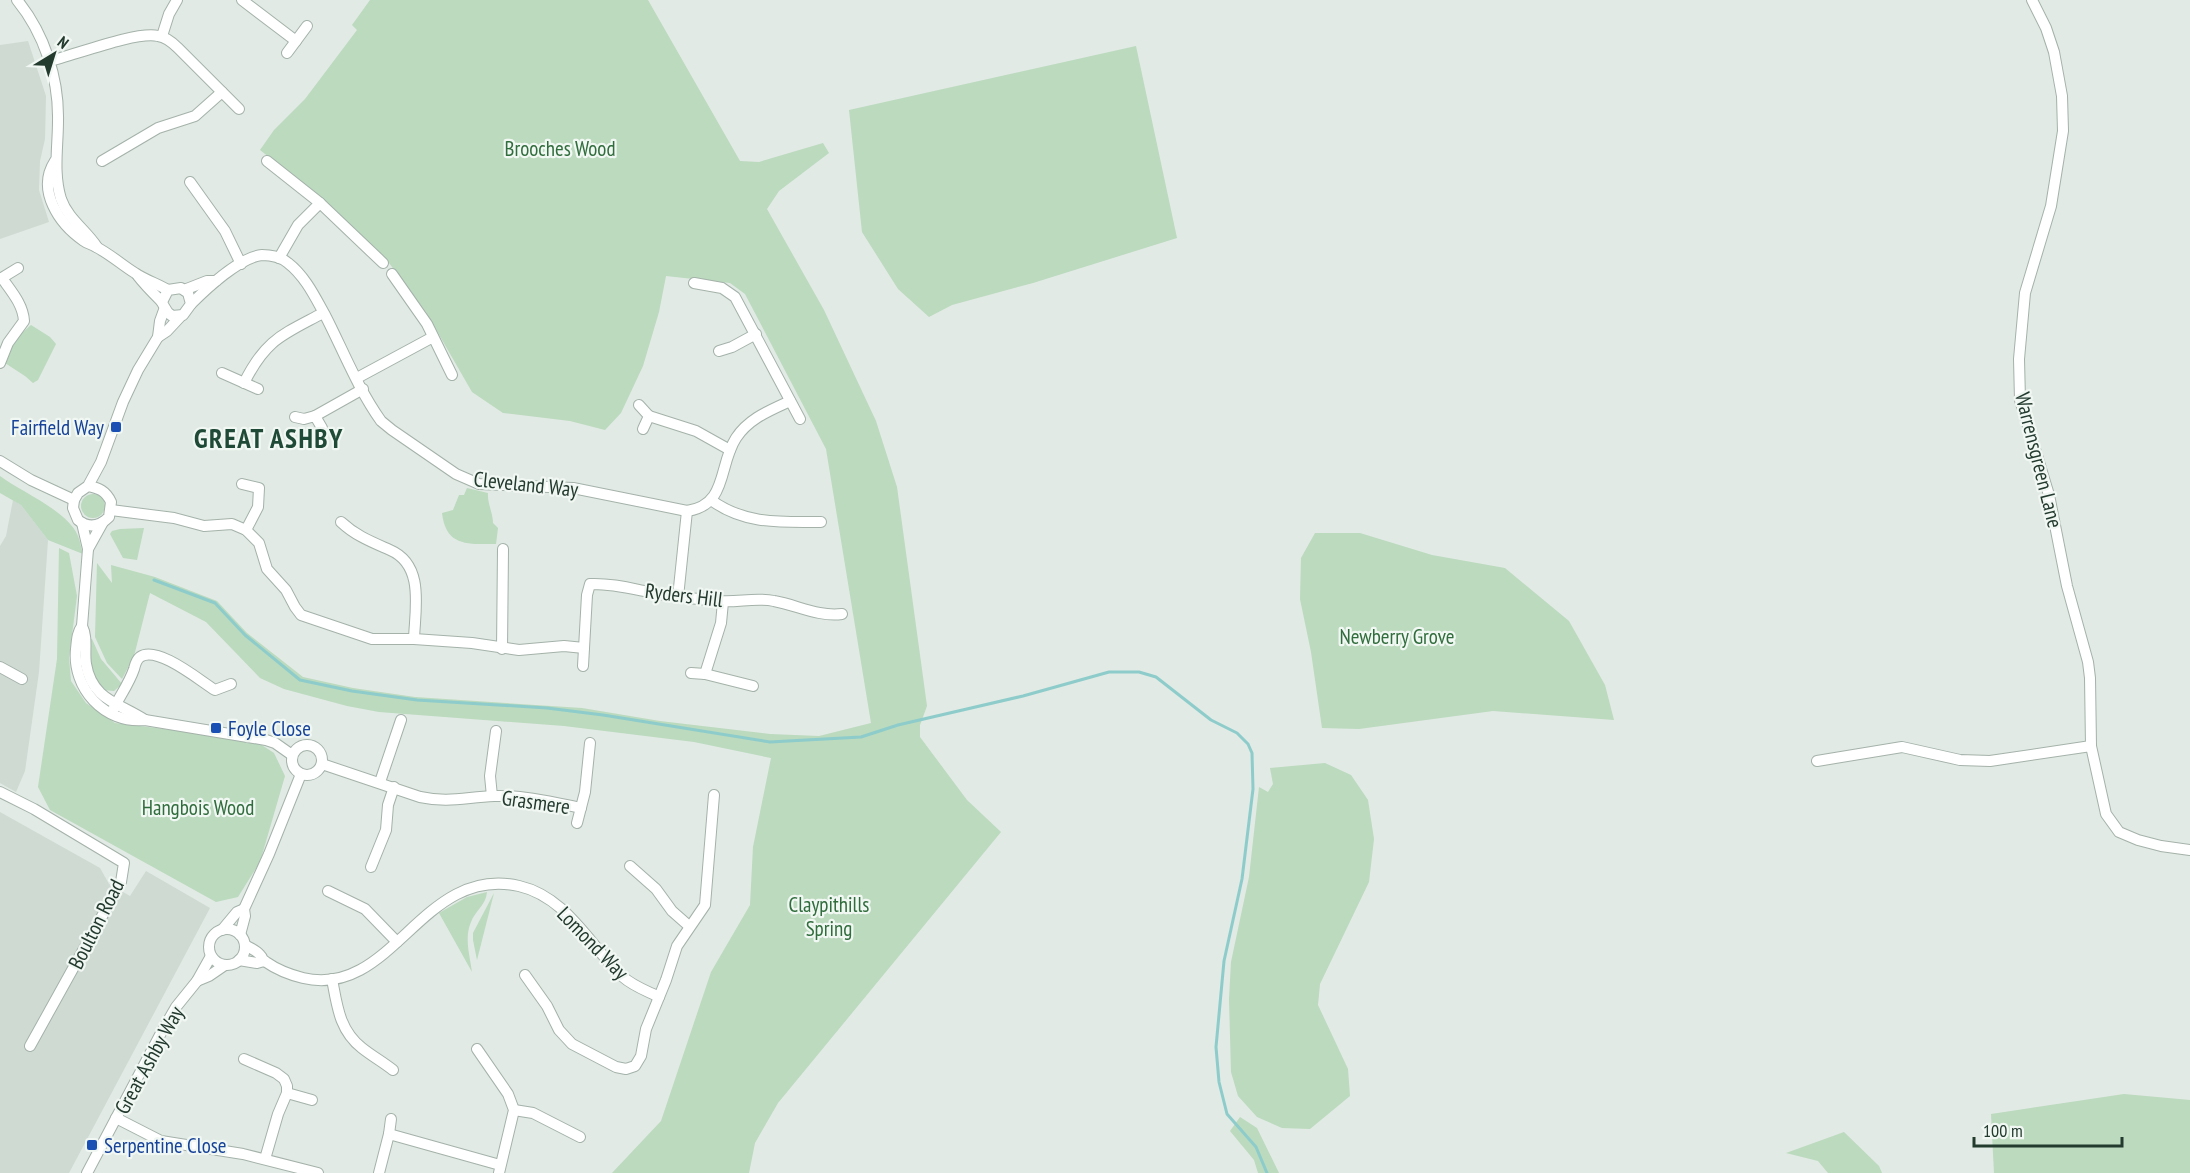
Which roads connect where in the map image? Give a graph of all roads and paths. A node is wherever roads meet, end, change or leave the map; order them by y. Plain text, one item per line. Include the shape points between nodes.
1 (17, 0) edge
2 (177, 0) edge
3 (242, 0) edge
4 (2032, 0) edge
5 (307, 26) dead end
6 (162, 36) junction
7 (296, 41) junction
8 (287, 53) dead end
9 (50, 61) junction
10 (222, 92) junction
11 (239, 109) dead end
12 (102, 161) dead end
13 (267, 161) dead end
14 (189, 182) dead end
15 (320, 203) junction
16 (279, 258) junction
17 (383, 263) dead end
18 (241, 264) junction
19 (18, 268) dead end
20 (392, 274) dead end
21 (138, 276) junction
22 (1, 278) edge
23 (216, 281) junction
24 (694, 283) dead end
25 (168, 290) junction
26 (184, 290) junction
27 (191, 304) junction
28 (163, 306) junction
29 (323, 313) junction
30 (181, 316) junction
31 (756, 334) junction
32 (158, 337) junction
33 (433, 337) junction
34 (719, 351) dead end
35 (0, 363) edge
36 (222, 373) dead end
37 (452, 375) dead end
38 (357, 378) junction
39 (244, 383) junction
40 (258, 389) dead end
41 (363, 389) junction
42 (790, 400) junction
43 (639, 405) dead end
44 (315, 416) junction
45 (649, 416) junction
46 (295, 417) dead end
47 (800, 419) dead end
48 (322, 428) dead end
49 (643, 429) dead end
50 (730, 450) junction
51 (0, 461) edge
52 (101, 462) junction
53 (242, 484) dead end
54 (88, 486) junction
55 (105, 492) junction
56 (74, 500) junction
57 (711, 500) junction
58 (111, 510) junction
59 (687, 511) junction
60 (103, 522) junction
61 (341, 522) dead end
62 (821, 522) dead end
63 (82, 523) junction
64 (246, 530) junction
65 (88, 549) junction
66 (503, 549) dead end
67 (678, 597) junction
68 (723, 602) junction
69 (842, 614) dead end
70 (414, 639) junction
71 (584, 648) junction
72 (502, 649) junction
73 (583, 666) dead end
74 (0, 667) edge
75 (691, 673) dead end
76 (705, 674) junction
77 (22, 679) dead end
78 (231, 684) dead end
79 (753, 686) dead end
80 (113, 710) junction
81 (401, 720) dead end
82 (496, 731) dead end
83 (590, 743) dead end
84 (2091, 746) junction
85 (295, 751) junction
86 (1817, 761) dead end
87 (322, 764) junction
88 (301, 774) junction
89 (380, 782) junction
90 (394, 787) junction
91 (0, 792) edge
92 (714, 795) dead end
93 (492, 796) junction
94 (581, 808) junction
95 (577, 823) dead end
96 (2190, 850) edge
97 (371, 867) dead end
98 (630, 867) dead end
99 (328, 891) dead end
100 (244, 909) junction
101 (689, 926) junction
102 (222, 930) junction
103 (243, 940) junction
104 (397, 942) junction
105 (211, 956) junction
106 (240, 960) junction
107 (264, 961) junction
108 (225, 965) junction
109 (525, 975) dead end
110 (332, 979) junction
111 (197, 981) junction
112 (659, 997) junction
113 (30, 1046) dead end
114 (477, 1049) dead end
115 (244, 1059) dead end
116 (393, 1070) dead end
117 (287, 1093) junction
118 (312, 1100) dead end
119 (514, 1110) junction
120 (116, 1119) junction
121 (391, 1119) dead end
122 (389, 1134) junction
123 (580, 1137) dead end
124 (265, 1159) junction
125 (499, 1169) edge
126 (87, 1173) edge
127 (318, 1173) edge
128 (379, 1173) edge

1 - 9 street
2 - 6 street
3 - 7 street
4 - 84 street, Warrensgreen Lane via 2054,52 2063,131 2051,206 2025,293 2019,389 2049,495 2067,586 2088,662
5 - 7 street
6 - 9 street via 132,37
6 - 10 street
7 - 8 street
9 - 21 street via 57,95 55,161 63,202 97,247
10 - 11 street
10 - 12 street via 195,116 158,128
13 - 15 street
14 - 18 street via 225,231
15 - 16 street via 298,225
15 - 17 street
16 - 18 street via 262,255
16 - 29 street, Cleveland Way via 302,278
18 - 23 street
19 - 22 street
20 - 33 street
21 - 25 street
21 - 28 street
22 - 35 street via 19,304 24,321
23 - 26 street
23 - 27 street
24 - 31 street via 722,288 735,297
25 - 26 street
25 - 28 street
26 - 27 street
27 - 30 street
28 - 30 street via 172,316
28 - 32 street
29 - 38 street, Cleveland Way
29 - 39 street via 274,340 256,359
30 - 32 street
31 - 34 street
31 - 42 street
32 - 52 street via 123,402
33 - 37 street
33 - 38 street
36 - 39 street
38 - 41 street, Cleveland Way
39 - 40 street
41 - 44 street
41 - 59 street, Cleveland Way via 386,426 467,480 479,484 573,488
42 - 47 street
42 - 50 street via 748,424
43 - 45 street
44 - 46 street
44 - 48 street
45 - 49 street
45 - 50 street via 690,429
50 - 57 street
51 - 56 street
52 - 54 street
52 - 55 street
53 - 64 street via 259,488 258,507
54 - 55 street
54 - 56 street
55 - 58 street
56 - 63 street via 75,515
57 - 59 street via 700,509
57 - 62 street via 747,519
58 - 60 street
58 - 64 street via 204,526 232,524
59 - 67 street
60 - 63 street via 90,526
60 - 65 street
61 - 70 street via 366,540 396,552 411,568 416,586
63 - 65 street
64 - 70 street via 259,543 267,569 301,615 372,639
65 - 80 street via 82,626 89,675
66 - 72 street
67 - 68 street, Ryders Hill
67 - 71 street, Ryders Hill via 590,584
68 - 69 street, Ryders Hill via 762,599 808,611
68 - 76 street via 722,623
70 - 72 street
71 - 72 street
71 - 73 street, Ryders Hill
74 - 77 street
75 - 76 street
76 - 79 street
78 - 80 street via 214,695 167,659 146,655 136,662
80 - 85 street via 133,712 145,720 266,740
81 - 89 street
82 - 93 street, Grasmere via 490,776
83 - 94 street, Grasmere
84 - 86 street via 1990,761 1960,760 1902,747
84 - 96 street, Warrensgreen Lane via 2106,814 2119,832 2160,846
85 - 87 street via 303,745 315,746
85 - 88 street via 293,767
87 - 88 street via 314,774
87 - 89 street, Grasmere
88 - 100 street
89 - 90 street, Grasmere
90 - 93 street, Grasmere via 434,800
90 - 97 street via 386,830
91 - 113 street, Boulton Road via 124,863 122,882
92 - 101 street via 705,905
93 - 94 street, Grasmere via 532,798
94 - 95 street, Grasmere
98 - 101 street
99 - 104 street via 365,909
100 - 102 street
100 - 103 street
101 - 112 street via 676,946
102 - 103 street via 233,930
102 - 105 street via 210,940
103 - 106 street
103 - 107 street, Lomond Way
104 - 110 street, Lomond Way via 370,965
104 - 112 street, Lomond Way via 448,898 478,886 518,886 555,903 623,977
105 - 108 street
105 - 111 street, Great Ashby Way
106 - 107 street, Lomond Way
106 - 108 street
107 - 110 street, Lomond Way via 304,978
108 - 111 street, Great Ashby Way
109 - 112 street via 566,1039 621,1069 638,1062
110 - 116 street via 337,1010 348,1033 361,1048
111 - 120 street, Great Ashby Way via 160,1033
114 - 119 street via 508,1094
115 - 117 street via 281,1076
117 - 118 street
117 - 124 street
119 - 123 street via 533,1113
119 - 125 street
120 - 124 street via 161,1141
120 - 126 street, Great Ashby Way
121 - 122 street
122 - 125 street
122 - 128 street
124 - 127 street

